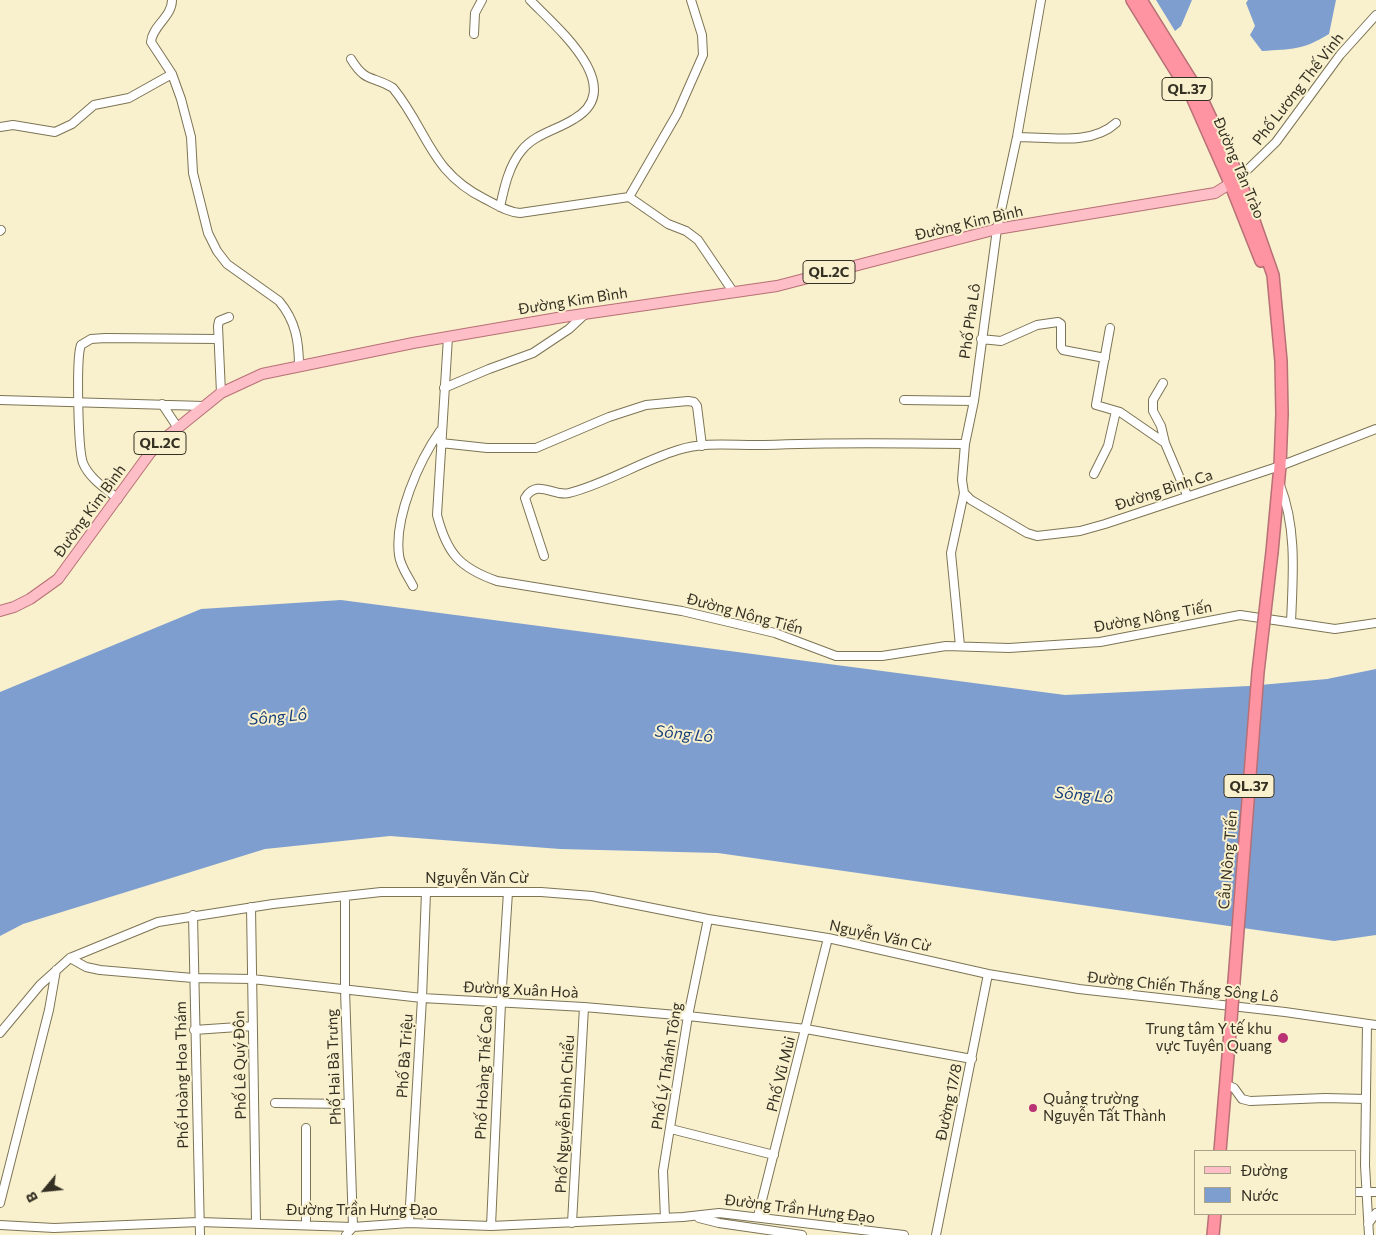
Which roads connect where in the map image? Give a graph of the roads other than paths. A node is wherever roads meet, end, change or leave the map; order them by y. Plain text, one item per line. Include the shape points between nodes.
1 (172, 0) edge
2 (482, 0) edge
3 (530, 0) edge
4 (691, 0) edge
5 (1041, 0) edge
6 (1132, 0) edge
7 (1141, 0) edge
8 (1376, 15) edge
9 (474, 34) dead end
10 (351, 59) dead end
11 (172, 74) junction
12 (1116, 122) dead end
13 (0, 127) edge
14 (1017, 137) junction
15 (1234, 181) junction
16 (629, 197) junction
17 (500, 207) junction
18 (997, 229) junction
19 (734, 292) junction
20 (586, 314) junction
21 (229, 317) dead end
22 (563, 317) junction
23 (570, 327) junction
24 (1110, 328) dead end
25 (448, 337) junction
26 (218, 339) junction
27 (981, 339) junction
28 (1105, 358) junction
29 (299, 367) junction
30 (1164, 383) dead end
31 (444, 388) junction
32 (221, 394) junction
33 (0, 400) edge
34 (904, 400) dead end
35 (974, 402) junction
36 (78, 404) junction
37 (162, 404) junction
38 (204, 406) junction
39 (1116, 411) junction
40 (178, 428) junction
41 (442, 429) junction
42 (1376, 429) edge
43 (440, 443) junction
44 (1165, 443) junction
45 (965, 444) junction
46 (702, 446) junction
47 (1280, 466) junction
48 (1094, 474) dead end
49 (1279, 482) junction
50 (964, 493) junction
51 (1187, 496) junction
52 (118, 499) junction
53 (1272, 552) joint
54 (544, 556) dead end
55 (413, 586) dead end
56 (0, 611) edge
57 (1291, 622) junction
58 (1376, 623) edge
59 (960, 646) junction
60 (426, 892) junction
61 (508, 892) junction
62 (345, 896) junction
63 (252, 907) junction
64 (193, 915) junction
65 (708, 919) junction
66 (828, 938) junction
67 (70, 958) junction
68 (56, 970) junction
69 (988, 974) junction
70 (193, 978) junction
71 (252, 979) junction
72 (345, 990) junction
73 (422, 998) junction
74 (501, 1003) junction
75 (584, 1007) junction
76 (688, 1016) junction
77 (1367, 1024) junction
78 (1376, 1025) edge
79 (253, 1026) junction
80 (806, 1029) junction
81 (194, 1030) junction
82 (0, 1033) edge
83 (972, 1059) junction
84 (1226, 1084) junction
85 (1366, 1099) junction
86 (275, 1103) dead end
87 (349, 1104) junction
88 (306, 1128) dead end
89 (671, 1129) junction
90 (1220, 1150) edge
91 (774, 1155) junction
92 (1356, 1192) edge
93 (1366, 1192) junction
94 (1376, 1192) edge
95 (0, 1203) edge
96 (1376, 1213) edge
97 (1215, 1215) edge
98 (758, 1216) junction
99 (694, 1217) junction
100 (665, 1218) junction
101 (199, 1222) junction
102 (256, 1223) junction
103 (409, 1223) junction
104 (572, 1223) junction
105 (1368, 1224) junction
106 (0, 1225) edge
107 (306, 1225) junction
108 (120, 1226) junction
109 (491, 1226) junction
110 (353, 1227) junction
111 (54, 1231) edge
112 (121, 1235) edge
113 (200, 1235) edge
114 (346, 1235) edge
115 (802, 1235) edge
116 (904, 1235) edge
117 (936, 1235) edge
118 (1213, 1235) edge
119 (1369, 1235) edge

1 - 11 street via 170,12 151,36 151,42
2 - 9 street via 475,13
3 - 17 street via 579,52 586,62 594,89 590,106 584,113 541,135 520,151
4 - 16 street via 704,45 702,60 677,114
5 - 14 street, Phố Pha Lô
6 - 15 highway, Đường Tân Trào / QL.37 via 1192,97
7 - 15 highway, Đường Tân Trào / QL.37 via 1199,93
8 - 15 street, Phố Lương Thế Vinh via 1340,55 1276,142
10 - 17 street via 367,78 385,83 397,93 446,172 462,188
11 - 13 street via 129,98 94,106 72,124 55,132 13,125
11 - 29 street via 191,137 191,164 208,233 227,264 286,309 299,340
12 - 14 street via 1096,136
14 - 18 street, Phố Pha Lô
15 - 18 main road, Đường Kim Bình / QL.2C via 1215,193
15 - 47 highway, Đường Tân Trào / QL.37 via 1273,275 1281,361
16 - 17 street via 520,213
16 - 19 street via 698,240
18 - 19 main road, Đường Kim Bình / QL.2C via 796,281
18 - 27 street, Phố Pha Lô
19 - 20 main road, Đường Kim Bình / QL.2C
20 - 22 main road, Đường Kim Bình / QL.2C
20 - 23 street
21 - 26 street via 219,321
22 - 23 street
22 - 25 main road, Đường Kim Bình / QL.2C
23 - 31 street via 534,353
24 - 28 street
25 - 29 main road, Đường Kim Bình / QL.2C
25 - 31 street, Đường Nông Tiến
26 - 32 street
26 - 36 street via 104,338 86,341 79,348
27 - 28 street via 1001,341 1037,325 1058,322 1061,324 1063,350
27 - 35 street, Phố Pha Lô
28 - 39 street via 1096,405
29 - 32 main road, Đường Kim Bình / QL.2C via 262,374
30 - 44 street via 1152,405 1162,426
31 - 41 street, Đường Nông Tiến
32 - 38 main road, Đường Kim Bình / QL.2C
33 - 36 street
34 - 35 street
35 - 45 street, Phố Pha Lô
36 - 37 street
36 - 52 street via 83,462 91,475
37 - 38 street
37 - 40 street
38 - 40 main road, Đường Kim Bình / QL.2C
39 - 44 street
39 - 48 street via 1108,446
40 - 52 main road, Đường Kim Bình / QL.2C via 150,454
41 - 43 street, Đường Nông Tiến
41 - 55 street via 421,463 398,536 399,556
42 - 47 street, Đường Bình Ca
43 - 46 street via 487,448 536,448 646,405 688,401 697,406
43 - 59 street, Đường Nông Tiến via 437,515 442,534 462,565 480,575 497,581 682,611 775,633 836,656 882,656
44 - 51 street
45 - 46 street via 837,442 717,443
45 - 50 street, Phố Pha Lô
46 - 54 street via 679,450 568,493 541,488 527,494 526,507
47 - 49 highway, Đường Tân Trào / QL.37
47 - 51 street, Đường Bình Ca
49 - 53 highway, Đường Tân Trào / QL.37
49 - 57 street via 1292,537
50 - 51 street, Đường Bình Ca via 1020,530 1037,536 1088,528
50 - 59 street, Phố Pha Lô via 951,553
52 - 56 main road, Đường Kim Bình / QL.2C via 58,579 14,607
53 - 84 highway, Cầu Nông Tiến / QL.37, bridge via 1258,672
57 - 58 street, Đường Nông Tiến via 1335,629
57 - 59 street, Đường Nông Tiến via 1240,616 1100,642 1009,648
60 - 61 street, Nguyễn Văn Cừ
60 - 62 street, Nguyễn Văn Cừ
60 - 73 street, Phố Bà Triệu
61 - 65 street, Nguyễn Văn Cừ via 592,896
61 - 74 street, Phố Hoàng Thế Cao
62 - 63 street, Nguyễn Văn Cừ
62 - 72 street, Phố Hai Bà Trưng
63 - 64 street, Nguyễn Văn Cừ
63 - 71 street, Phố Lê Quý Đôn
64 - 67 street, Nguyễn Văn Cừ via 158,922
64 - 70 street, Phố Hoàng Hoa Thám
65 - 66 street, Nguyễn Văn Cừ
65 - 76 street, Phố Lý Thánh Tông
66 - 69 street, Nguyễn Văn Cừ
66 - 80 street, Phố Vũ Mùi
67 - 68 street, Nguyễn Văn Cừ
67 - 70 street, Đường Xuân Hoà via 100,970
68 - 82 street, Nguyễn Văn Cừ
68 - 95 street via 49,1010
69 - 77 street, Đường Chiến Thắng Sông Lô via 1079,989
69 - 83 street, Đường 17/8
70 - 71 street, Đường Xuân Hoà
70 - 81 street, Phố Hoàng Hoa Thám
71 - 72 street, Đường Xuân Hoà
71 - 79 street, Phố Lê Quý Đôn
72 - 73 street, Đường Xuân Hoà
72 - 87 street, Phố Hai Bà Trưng
73 - 74 street, Đường Xuân Hoà
73 - 103 street, Phố Bà Triệu
74 - 75 street, Đường Xuân Hoà
74 - 109 street, Phố Hoàng Thế Cao
75 - 76 street, Đường Xuân Hoà
75 - 104 street, Phố Nguyễn Đình Chiểu
76 - 80 street, Đường Xuân Hoà
76 - 89 street, Phố Lý Thánh Tông
77 - 78 street, Đường Chiến Thắng Sông Lô
77 - 85 street
79 - 81 street
79 - 102 street, Phố Lê Quý Đôn
80 - 83 street, Đường Xuân Hoà
80 - 91 street, Phố Vũ Mùi
81 - 101 street, Phố Hoàng Hoa Thám
83 - 117 street, Đường 17/8
84 - 85 street via 1234,1088 1242,1099 1250,1101
84 - 90 highway, QL.37
85 - 93 street
86 - 87 street
87 - 110 street, Phố Hai Bà Trưng
88 - 107 street
89 - 91 street
89 - 100 street, Phố Lý Thánh Tông via 664,1172
91 - 98 street, Phố Vũ Mùi
92 - 93 street
93 - 94 street
93 - 105 street
96 - 105 street
97 - 118 highway
98 - 99 street, Đường Trần Hưng Đạo via 719,1213
98 - 116 street, Đường Trần Hưng Đạo
99 - 100 street, Đường Trần Hưng Đạo
99 - 115 street, Đường Trần Hưng Đạo
100 - 104 street, Đường Trần Hưng Đạo
101 - 102 street, Đường Trần Hưng Đạo
101 - 108 street, Đường Trần Hưng Đạo
101 - 113 street, Phố Hoàng Hoa Thám
102 - 107 street, Đường Trần Hưng Đạo
103 - 109 street, Đường Trần Hưng Đạo
103 - 110 street, Đường Trần Hưng Đạo
104 - 109 street, Đường Trần Hưng Đạo
105 - 119 street
106 - 111 street, Đường Trần Hưng Đạo
107 - 110 street, Đường Trần Hưng Đạo
108 - 111 street, Đường Trần Hưng Đạo
108 - 112 street
110 - 114 street

